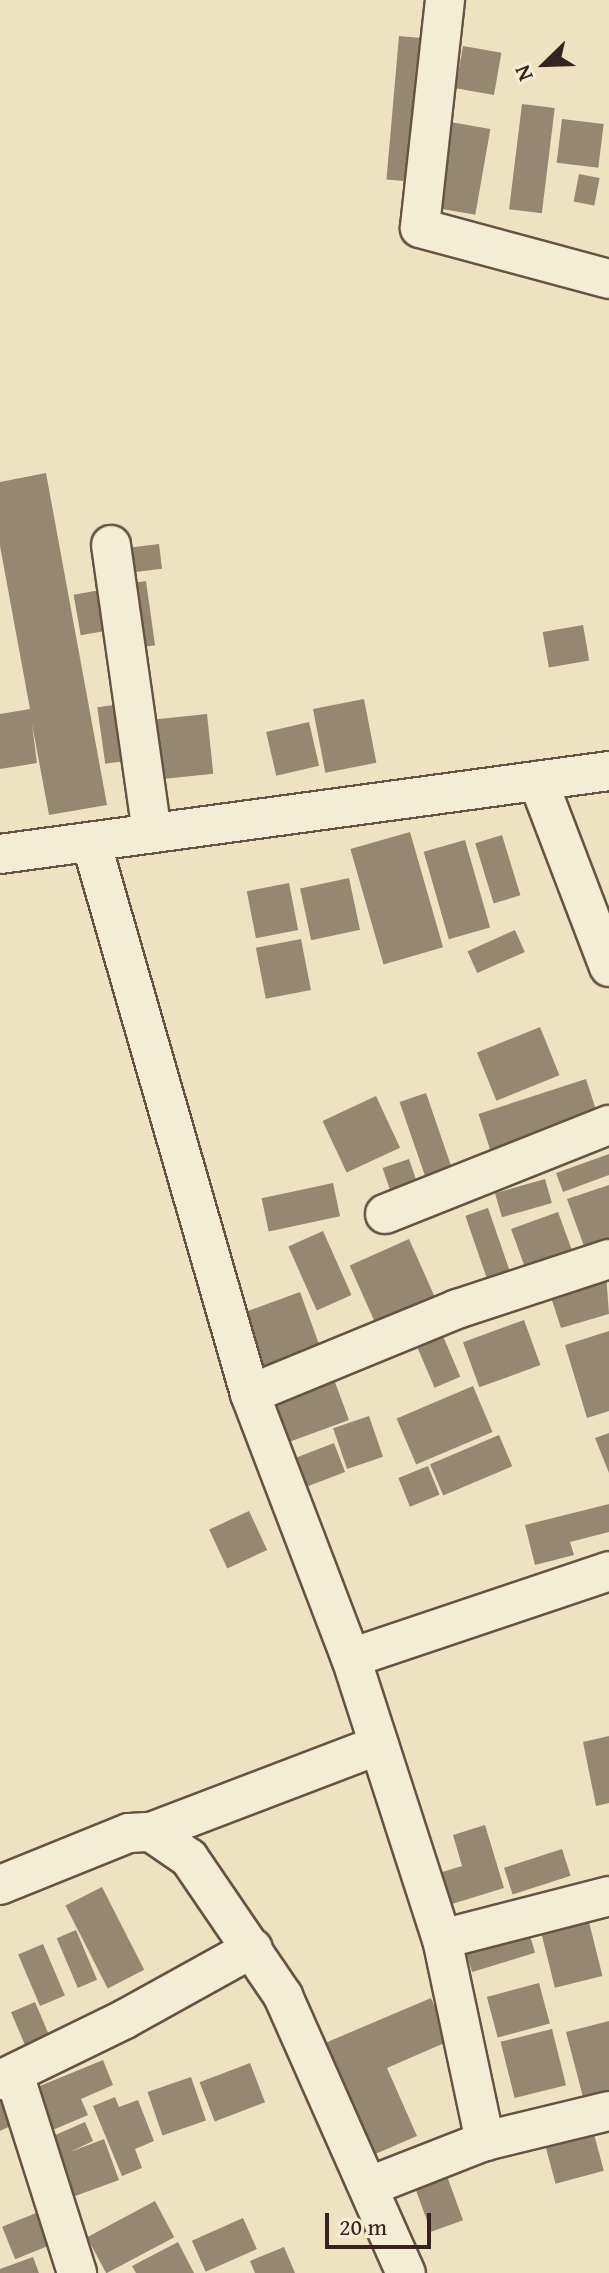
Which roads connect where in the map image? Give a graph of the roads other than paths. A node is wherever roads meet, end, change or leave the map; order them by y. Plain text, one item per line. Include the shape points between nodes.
1 (445, 0) edge
2 (609, 279) edge
3 (111, 545) dead end
4 (609, 771) edge
5 (538, 781) junction
6 (152, 833) junction
7 (91, 842) junction
8 (0, 854) edge
9 (609, 967) edge
10 (609, 1125) edge
11 (385, 1214) dead end
12 (609, 1259) edge
13 (250, 1394) junction
14 (609, 1571) edge
15 (351, 1658) junction
16 (379, 1745) junction
17 (151, 1832) junction
18 (0, 1885) edge
19 (609, 1896) edge
20 (442, 1939) junction
21 (253, 1948) junction
22 (7, 2077) edge
23 (609, 2111) edge
24 (485, 2141) junction
25 (370, 2186) junction
26 (77, 2273) edge
27 (406, 2273) edge

1 - 2 street via 420,228
3 - 6 street
4 - 5 street
5 - 6 street
5 - 9 street
6 - 7 street
7 - 8 street
7 - 13 street
10 - 11 street
12 - 13 street via 457,1309
13 - 15 street
14 - 15 street
15 - 16 street
16 - 17 street
16 - 20 street
17 - 18 street via 129,1833
17 - 21 street via 189,1858
19 - 20 street
20 - 24 street
21 - 22 street
21 - 25 street via 283,1996
22 - 26 street
23 - 24 street
24 - 25 street
25 - 27 street

